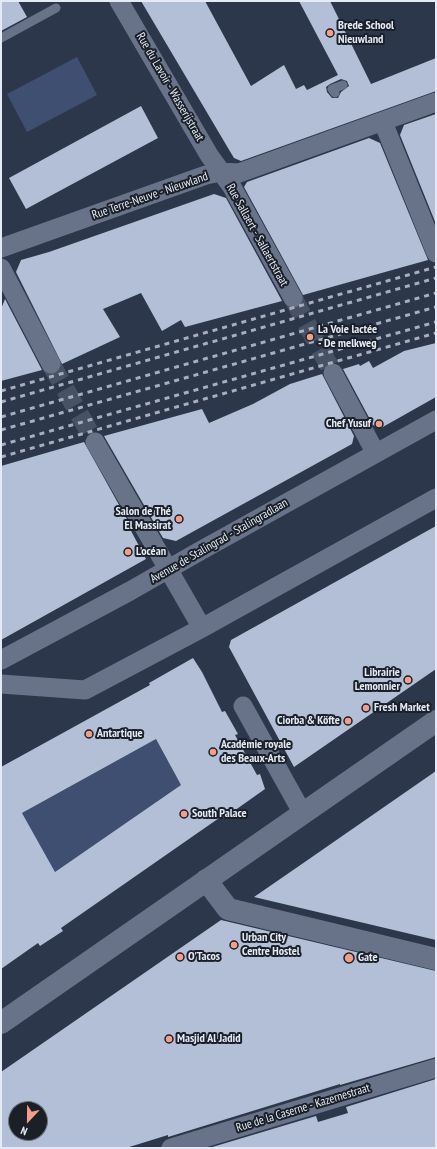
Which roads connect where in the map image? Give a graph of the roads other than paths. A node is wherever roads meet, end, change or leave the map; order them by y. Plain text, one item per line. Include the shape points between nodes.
1 (119, 1) edge
2 (56, 8) dead end
3 (1, 38) edge
4 (343, 85) dead end
5 (335, 93) dead end
6 (436, 102) edge
7 (383, 122) junction
8 (221, 172) junction
9 (1, 248) edge
10 (436, 253) edge
11 (1, 268) edge
12 (292, 298) tunnel mouth
13 (52, 364) tunnel mouth
14 (334, 373) tunnel mouth
15 (436, 420) edge
16 (95, 442) tunnel mouth
17 (375, 452) junction
18 (436, 498) edge
19 (169, 568) junction
20 (202, 628) junction
21 (1, 660) edge
22 (1, 684) edge
23 (243, 706) dead end
24 (436, 721) edge
25 (303, 814) junction
26 (206, 880) junction
27 (436, 959) edge
28 (1, 1023) edge
29 (436, 1068) edge
30 (171, 1148) edge

1 - 8 street, Rue du Lavoir - Wasserijstraat
2 - 3 lane
4 - 5 lane via 332,89
6 - 7 street, Rue Terre-Neuve - Nieuwland
7 - 8 street, Rue Terre-Neuve - Nieuwland via 239,173
7 - 10 street
8 - 9 street, Rue Terre-Neuve - Nieuwland via 206,175
8 - 12 street, Rue Sallaert - Sallaertstraat via 232,187
11 - 13 street
14 - 17 street
15 - 17 street, Avenue de Stalingrad - Stalingradlaan
16 - 19 street
17 - 19 street, Avenue de Stalingrad - Stalingradlaan
18 - 20 street
19 - 20 street
19 - 21 street, Avenue de Stalingrad - Stalingradlaan
20 - 22 street via 85,690
23 - 25 street
24 - 25 street
25 - 26 street
26 - 27 street via 228,909
26 - 28 street
29 - 30 street, Rue de la Caserne - Kazernestraat

